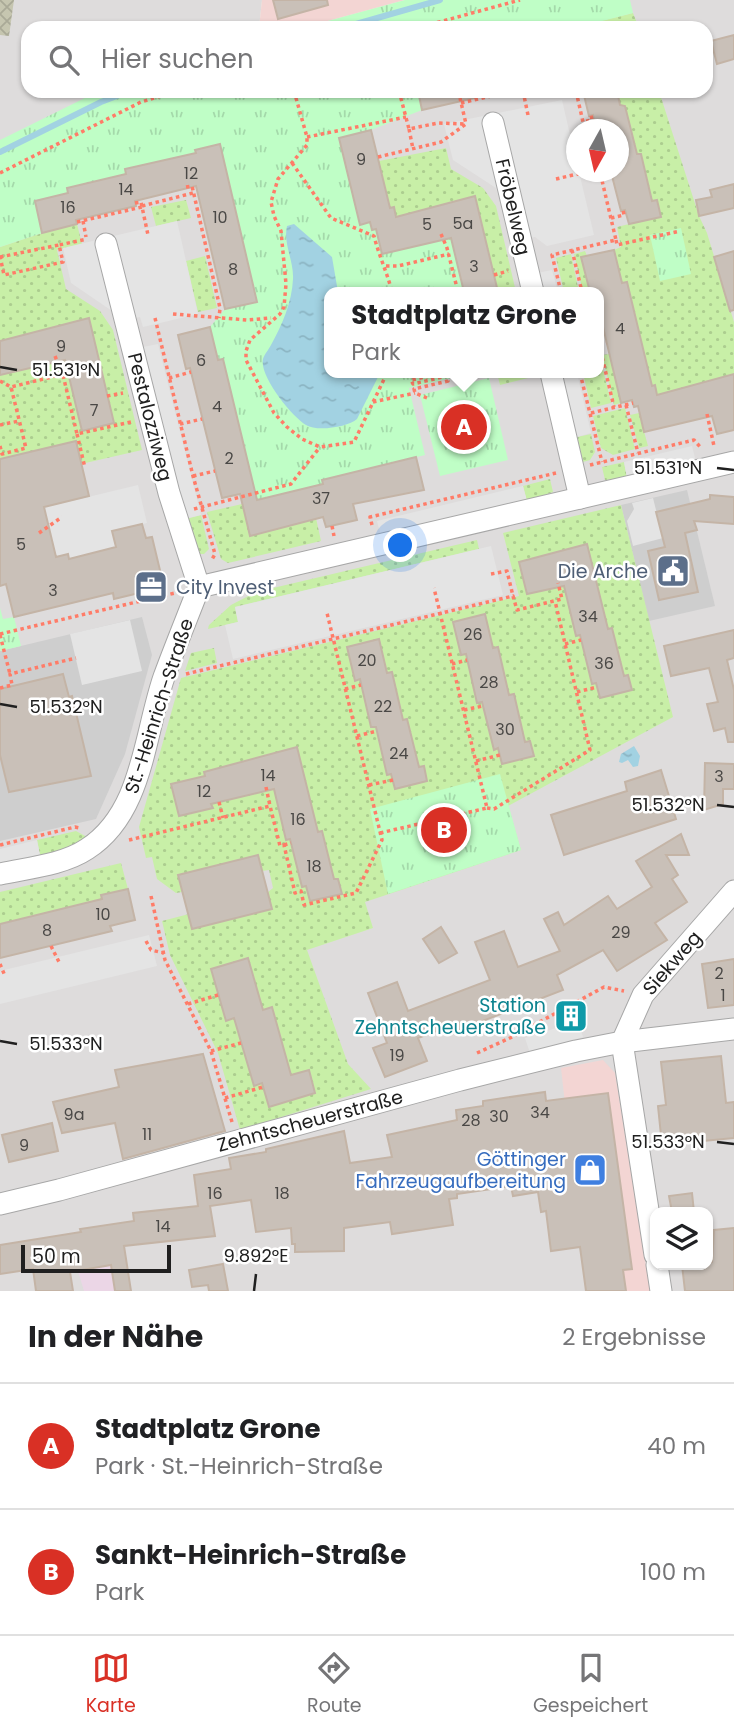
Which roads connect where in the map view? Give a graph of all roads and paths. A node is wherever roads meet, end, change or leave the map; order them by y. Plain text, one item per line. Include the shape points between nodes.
1 (520, 0) edge
2 (443, 21) edge
3 (154, 98) edge
4 (296, 98) edge
5 (402, 98) edge
6 (483, 98) edge
7 (525, 98) edge
8 (578, 98) edge
9 (457, 99) dead end
10 (461, 103) junction
11 (528, 114) dead end
12 (591, 115) dead end
13 (406, 117) junction
14 (582, 119) edge
15 (592, 119) edge
16 (493, 123) dead end
17 (466, 124) junction
18 (409, 129) junction
19 (307, 137) junction
20 (413, 149) junction
21 (378, 157) dead end
22 (292, 163) junction
23 (0, 173) edge
24 (566, 177) edge
25 (556, 179) dead end
26 (602, 182) edge
27 (186, 187) dead end
28 (193, 194) junction
29 (135, 204) dead end
30 (142, 206) junction
31 (623, 210) dead end
32 (611, 218) junction
33 (83, 221) junction
34 (77, 222) dead end
35 (680, 231) dead end
36 (441, 234) dead end
37 (149, 235) dead end
38 (616, 240) junction
39 (97, 242) junction
40 (59, 245) junction
41 (450, 250) junction
42 (572, 250) junction
43 (0, 257) edge
44 (386, 266) junction
45 (2, 276) edge
46 (391, 287) edge
47 (457, 287) edge
48 (532, 287) edge
49 (560, 287) edge
50 (581, 287) edge
51 (173, 314) dead end
52 (155, 318) dead end
53 (219, 318) junction
54 (273, 318) junction
55 (607, 342) dead end
56 (604, 343) edge
57 (55, 356) dead end
58 (604, 365) edge
59 (191, 372) dead end
60 (65, 374) junction
61 (169, 378) junction
62 (385, 378) edge
63 (420, 378) edge
64 (438, 378) edge
65 (447, 378) edge
66 (552, 378) edge
67 (581, 378) edge
68 (0, 382) edge
69 (10, 387) junction
70 (415, 393) junction
71 (427, 398) dead end
72 (373, 402) junction
73 (633, 403) dead end
74 (626, 405) junction
75 (614, 407) junction
76 (590, 413) junction
77 (150, 418) junction
78 (202, 419) dead end
79 (19, 421) junction
80 (180, 424) junction
81 (0, 425) edge
82 (77, 434) junction
83 (0, 446) edge
84 (320, 447) junction
85 (638, 453) dead end
86 (602, 462) dead end
87 (734, 462) edge
88 (85, 468) dead end
89 (215, 471) dead end
90 (193, 476) junction
91 (580, 498) junction
92 (202, 507) junction
93 (174, 514) junction
94 (62, 517) dead end
95 (39, 533) dead end
96 (491, 574) dead end
97 (558, 583) dead end
98 (198, 587) junction
99 (434, 588) dead end
100 (513, 596) junction
101 (555, 601) junction
102 (327, 613) dead end
103 (440, 613) junction
104 (0, 634) edge
105 (333, 638) junction
106 (581, 640) dead end
107 (565, 644) junction
108 (76, 658) dead end
109 (467, 660) dead end
110 (453, 664) junction
111 (10, 674) junction
112 (163, 679) junction
113 (361, 685) dead end
114 (597, 687) dead end
115 (0, 688) edge
116 (345, 689) junction
117 (577, 692) junction
118 (483, 706) dead end
119 (464, 710) junction
120 (377, 732) dead end
121 (357, 736) junction
122 (500, 755) dead end
123 (476, 761) junction
124 (393, 780) dead end
125 (369, 785) junction
126 (265, 787) dead end
127 (219, 802) dead end
128 (270, 806) junction
129 (487, 808) junction
130 (223, 818) junction
131 (106, 833) junction
132 (380, 833) junction
133 (129, 840) dead end
134 (291, 844) dead end
135 (0, 845) edge
136 (284, 845) junction
137 (0, 874) edge
138 (307, 890) dead end
139 (301, 891) junction
140 (734, 891) edge
141 (151, 896) dead end
142 (146, 941) dead end
143 (51, 946) dead end
144 (164, 953) junction
145 (59, 962) dead end
146 (0, 964) edge
147 (5, 976) dead end
148 (218, 995) dead end
149 (643, 995) junction
150 (188, 1004) junction
151 (734, 1029) edge
152 (622, 1042) junction
153 (241, 1043) dead end
154 (211, 1051) junction
155 (460, 1080) junction
156 (263, 1087) dead end
157 (225, 1098) junction
158 (236, 1141) junction
159 (0, 1204) edge
160 (650, 1223) edge
161 (658, 1270) edge
162 (661, 1291) edge

1 - 2 path
3 - 23 path
4 - 19 path
5 - 13 path
6 - 10 path
7 - 11 path
8 - 14 path
9 - 10 path
10 - 17 path
12 - 15 path
13 - 18 path
13 - 19 path
16 - 48 street, Fröbelweg
17 - 18 path
17 - 20 path via 441,142
18 - 20 path
19 - 22 path via 307,145
20 - 21 path
22 - 44 path via 331,218 374,236
22 - 54 path via 278,179 271,202 281,231 286,284 284,307
24 - 25 path
26 - 32 path
27 - 28 path via 191,186
28 - 30 path
28 - 53 path via 217,283
29 - 30 path via 141,202
30 - 33 path
30 - 37 path
31 - 32 path via 624,215
32 - 38 path
33 - 34 path
33 - 39 path
35 - 38 path via 617,245
36 - 41 path
38 - 42 path
39 - 40 path
39 - 77 street, Pestalozziweg
40 - 43 path
40 - 45 path via 63,262
41 - 44 path
41 - 47 path
42 - 49 path via 552,255
42 - 50 path
43 - 45 path
44 - 46 path
51 - 53 path
52 - 61 path
53 - 54 path
54 - 84 path via 250,340 248,369 274,413 302,439
55 - 56 path
57 - 60 path
58 - 75 path
59 - 61 path
60 - 69 path
60 - 82 path
61 - 80 path
62 - 72 path
63 - 64 path via 411,380 412,384
65 - 70 path via 414,389
66 - 91 street
67 - 76 path
68 - 69 path
69 - 79 path
70 - 71 path
70 - 72 path
72 - 84 path via 354,442
73 - 74 path
74 - 75 path
74 - 85 path
75 - 76 path
76 - 86 path
77 - 82 path
77 - 93 street, Pestalozziweg
78 - 80 path
79 - 81 path
79 - 83 path via 26,448 2,454
80 - 90 path
82 - 88 path
84 - 92 path via 291,484
87 - 91 street
89 - 90 path
90 - 92 path
91 - 98 street
92 - 93 path
92 - 98 path via 215,554
93 - 98 street, Pestalozziweg
94 - 95 path
96 - 100 path via 507,570
97 - 101 path via 562,599
98 - 104 path
98 - 112 street, St.-Heinrich-Straße
99 - 103 path
100 - 101 path via 517,610
100 - 103 path
101 - 107 path
102 - 105 path
103 - 105 path
103 - 110 path
104 - 111 path
105 - 112 path
105 - 116 path
106 - 107 path
107 - 117 path
108 - 111 path
109 - 110 path
110 - 119 path
111 - 115 path via 12,685
112 - 131 street, St.-Heinrich-Straße via 132,792
113 - 116 path
114 - 117 path
116 - 121 path
117 - 129 path via 590,750 494,809
118 - 119 path
119 - 123 path
120 - 121 path
121 - 125 path
122 - 123 path
123 - 129 path
124 - 125 path
125 - 132 path
126 - 128 path
127 - 130 path
128 - 130 path
128 - 136 path via 280,846
129 - 132 path
130 - 133 path
131 - 135 path via 75,827
131 - 137 street, St.-Heinrich-Straße via 86,851
132 - 139 path via 382,840 356,893 304,905
134 - 136 path
136 - 139 path via 295,892
138 - 139 path
140 - 149 street, Siekweg
141 - 144 path
142 - 144 path via 151,950
143 - 145 path
144 - 150 path
146 - 147 path
148 - 150 path
149 - 152 street, Siekweg
149 - 155 path via 604,986 458,1061
150 - 154 path
151 - 152 street, Zehntscheuerstraße
152 - 155 street, Zehntscheuerstraße
152 - 160 street
153 - 154 path
154 - 157 path
155 - 158 street, Zehntscheuerstraße
156 - 157 path
157 - 158 path
158 - 159 street, Zehntscheuerstraße
161 - 162 street

